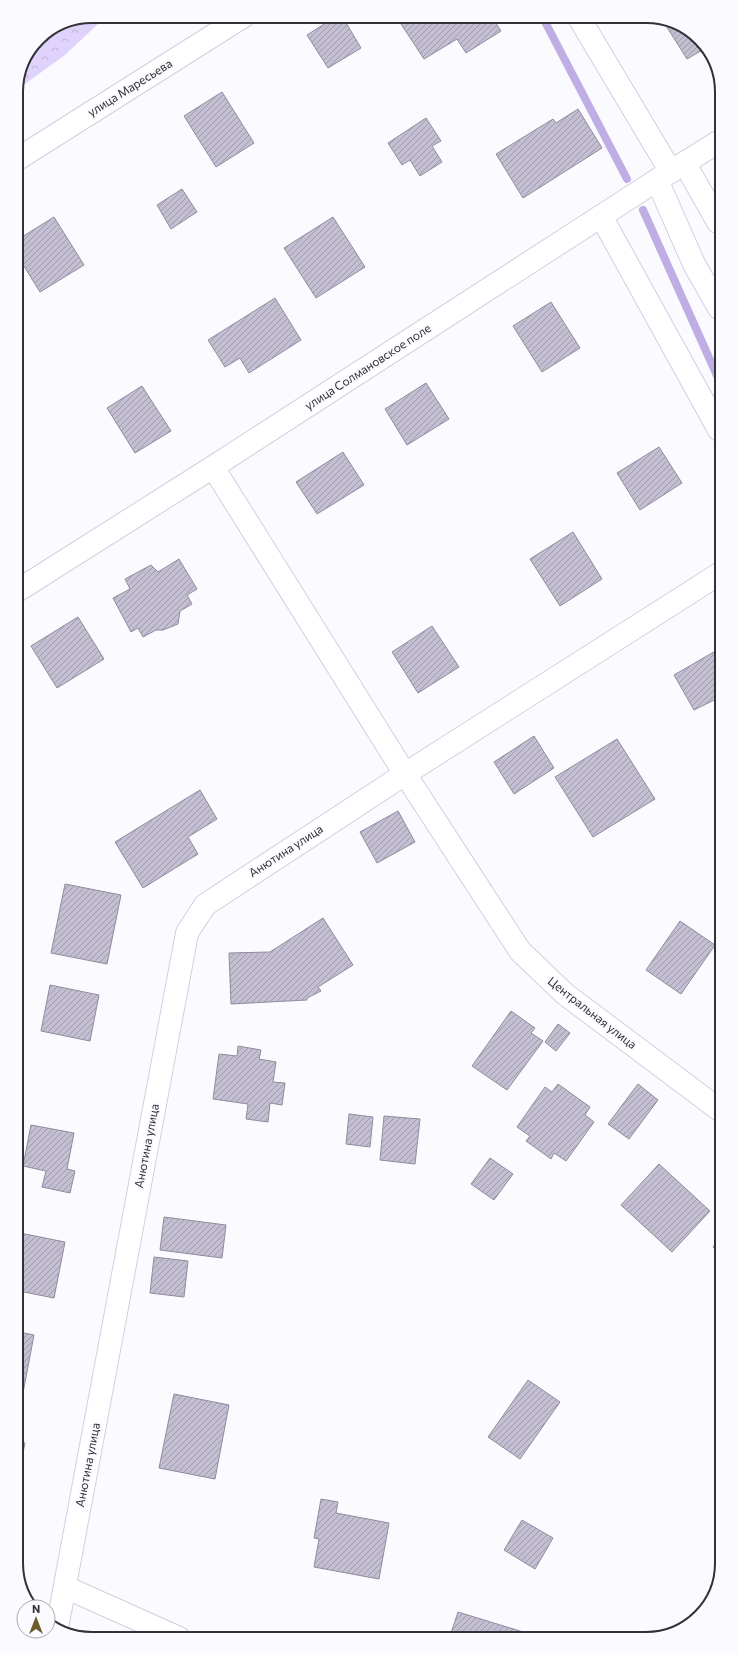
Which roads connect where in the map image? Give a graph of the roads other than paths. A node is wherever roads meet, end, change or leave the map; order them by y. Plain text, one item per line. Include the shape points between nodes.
1 (233, 23) edge
2 (582, 23) edge
3 (715, 144) edge
4 (23, 156) edge
5 (671, 172) junction
6 (601, 216) junction
7 (715, 219) edge
8 (715, 302) edge
9 (715, 423) edge
10 (213, 467) junction
11 (715, 577) edge
12 (23, 588) edge
13 (405, 774) junction
14 (715, 1106) edge
15 (65, 1587) junction
16 (58, 1623) edge
17 (166, 1632) edge

1 - 4 street, улица Маресьева
2 - 5 street
3 - 5 street, улица Солмановское поле
5 - 6 street, улица Солмановское поле
5 - 7 street
5 - 8 street via 694,264
6 - 9 street
6 - 10 street, улица Солмановское поле
10 - 12 street, улица Солмановское поле
10 - 13 street, Центральная улица
11 - 13 street, Анютина улица
13 - 14 street, Центральная улица via 520,951 565,994
13 - 15 street, Анютина улица via 205,905 187,933
15 - 16 street, Анютина улица
15 - 17 street

